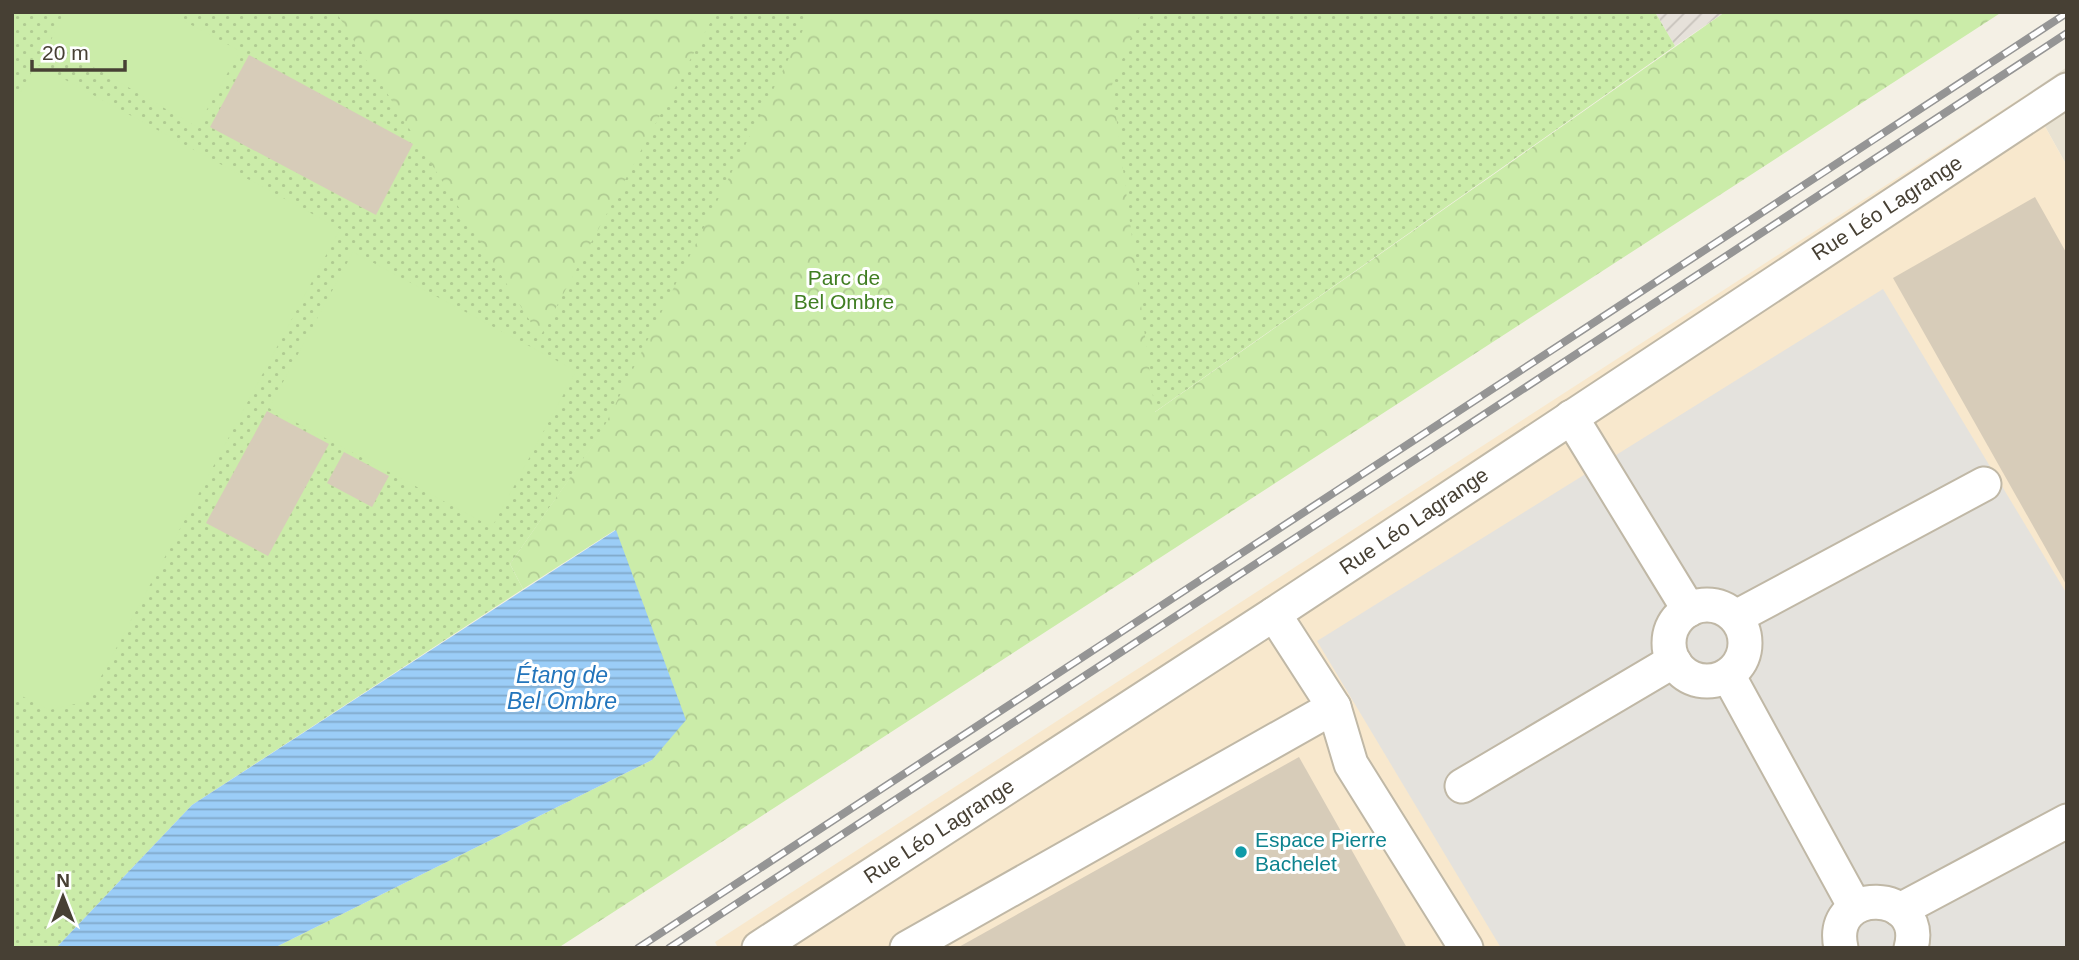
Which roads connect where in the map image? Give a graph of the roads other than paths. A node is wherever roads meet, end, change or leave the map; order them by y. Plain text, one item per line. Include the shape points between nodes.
1 (2065, 96) edge
2 (1571, 417) junction
3 (1984, 484) dead end
4 (1689, 610) junction
5 (1274, 614) junction
6 (1736, 617) junction
7 (1675, 663) junction
8 (1728, 674) junction
9 (1334, 707) junction
10 (1462, 786) dead end
11 (2067, 821) edge
12 (1855, 907) junction
13 (1900, 910) junction
14 (759, 948) edge
15 (907, 948) edge
16 (1466, 948) edge
17 (1841, 948) edge
18 (1911, 948) edge

1 - 2 street, Rue Léo Lagrange
2 - 4 street
2 - 5 street, Rue Léo Lagrange
3 - 6 street
4 - 6 street via 1714,605
4 - 7 street via 1672,627 1669,639
5 - 9 street
5 - 14 street, Rue Léo Lagrange
6 - 8 street via 1746,641 1738,666
7 - 8 street via 1683,672 1705,681
7 - 10 street
8 - 12 street
9 - 15 street
9 - 16 street via 1351,764
11 - 13 street
12 - 13 street via 1878,901
12 - 17 street via 1840,927
13 - 18 street via 1913,930

